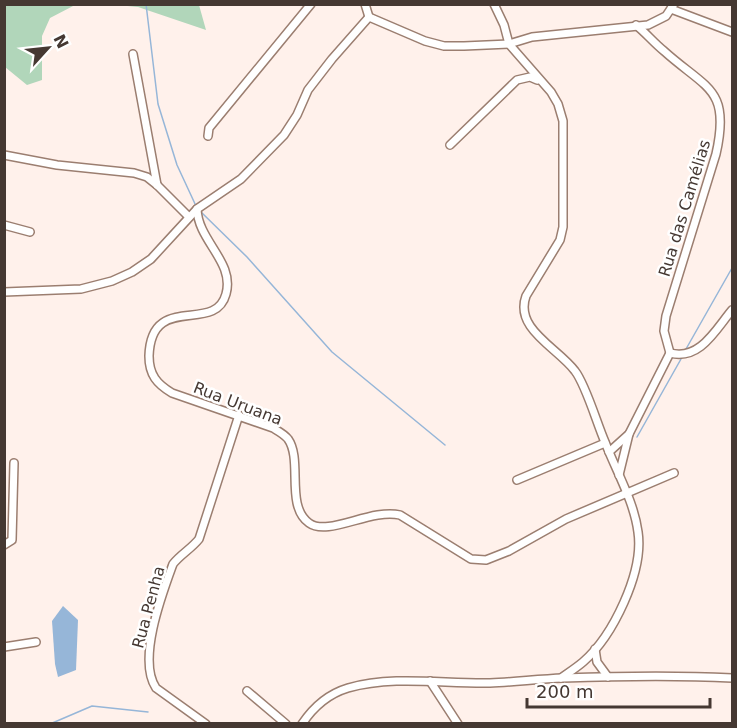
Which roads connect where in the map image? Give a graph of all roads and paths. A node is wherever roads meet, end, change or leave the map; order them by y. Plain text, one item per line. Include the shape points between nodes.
1 (310, 4) edge
2 (365, 4) edge
3 (494, 4) edge
4 (673, 7) edge
5 (369, 17) junction
6 (636, 25) junction
7 (732, 32) edge
8 (509, 44) junction
9 (133, 54) dead end
10 (542, 83) junction
11 (208, 136) dead end
12 (450, 145) dead end
13 (4, 155) edge
14 (157, 185) junction
15 (199, 208) junction
16 (189, 217) junction
17 (4, 225) edge
18 (30, 232) dead end
19 (4, 292) edge
20 (732, 310) edge
21 (670, 353) junction
22 (239, 415) junction
23 (629, 434) junction
24 (605, 443) junction
25 (609, 452) junction
26 (14, 463) dead end
27 (674, 473) dead end
28 (619, 475) junction
29 (517, 480) dead end
30 (626, 492) junction
31 (4, 545) edge
32 (36, 642) dead end
33 (4, 647) edge
34 (595, 649) junction
35 (561, 678) junction
36 (608, 678) junction
37 (732, 678) edge
38 (430, 681) junction
39 (247, 691) dead end
40 (206, 723) edge
41 (286, 723) edge
42 (302, 723) edge
43 (458, 723) edge

1 - 11 street via 209,128
2 - 5 street
3 - 8 street
4 - 6 street via 658,21
4 - 7 street
5 - 8 street via 444,46
5 - 15 street via 308,90 284,135 241,179
6 - 8 street
6 - 21 street, Rua das Camélias via 705,84 715,97 722,129 666,316 664,331
8 - 10 street
9 - 14 street
10 - 12 street via 530,77 517,81
10 - 24 street via 558,104 562,121 564,217 560,240 523,305 530,328 576,372
13 - 14 street via 134,173
14 - 16 street
15 - 16 street
15 - 22 street, Rua Uruana via 200,227 227,274 225,296 222,305 214,310 175,317 158,326 153,334 149,366 153,378 172,393
16 - 19 street via 151,259 112,281 81,289
17 - 18 street
20 - 21 street via 695,351
21 - 23 street
22 - 30 street, Rua Uruana via 273,428 288,439 296,497 308,523 329,527 390,512 471,559 497,556
22 - 40 street, Rua Penha via 199,539 173,564 148,654 150,679 156,688
23 - 25 street
23 - 28 street
24 - 25 street
24 - 29 street
25 - 28 street
26 - 31 street via 12,540
27 - 30 street
28 - 30 street
30 - 34 street via 638,533 636,568 618,614
32 - 33 street
34 - 35 street
34 - 36 street via 597,662
35 - 36 street
35 - 38 street via 489,683
36 - 37 street
38 - 42 street via 383,682 348,688 318,704
38 - 43 street
39 - 41 street

